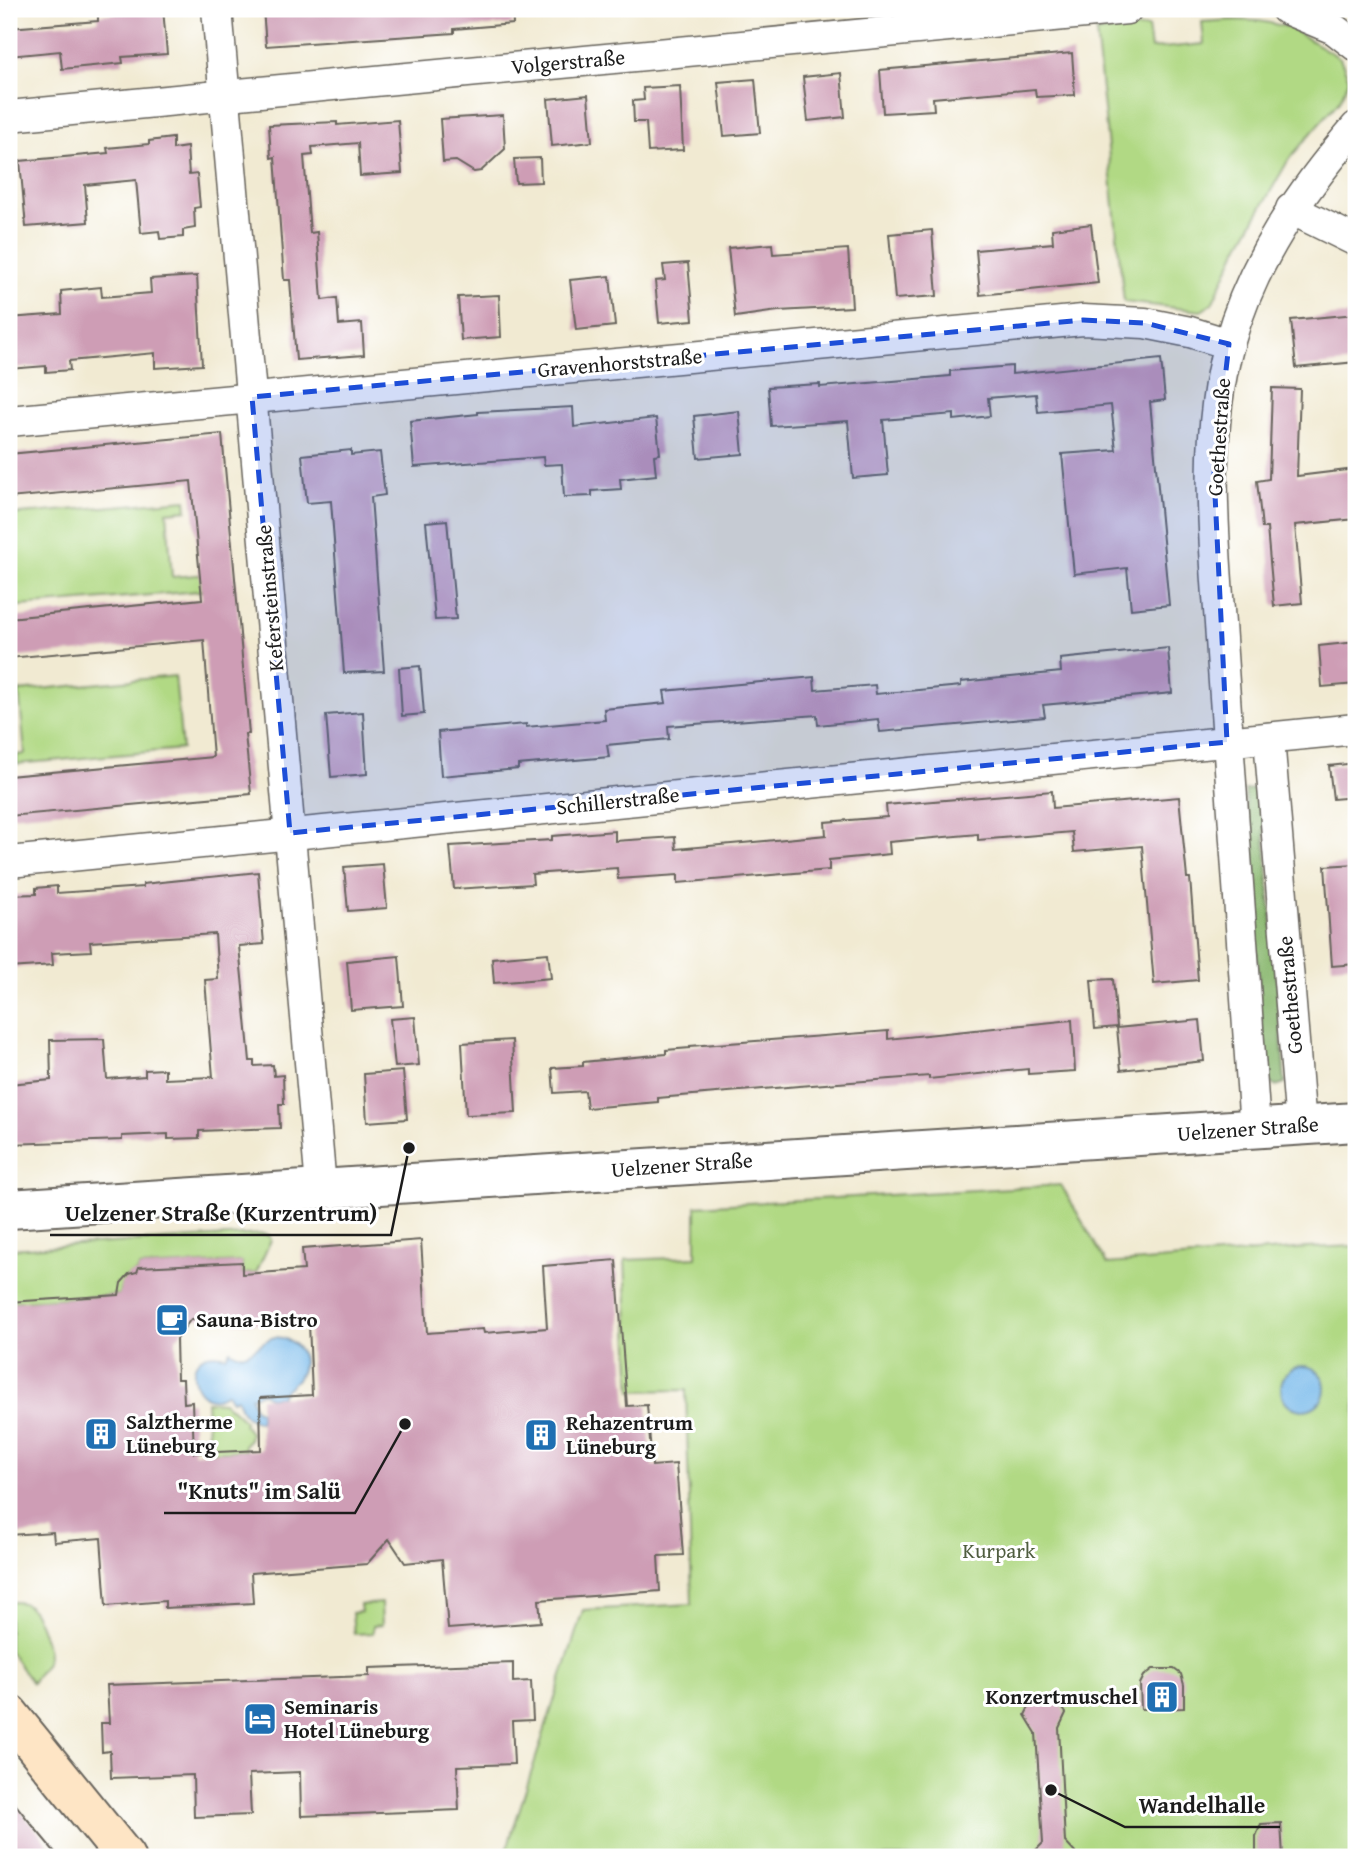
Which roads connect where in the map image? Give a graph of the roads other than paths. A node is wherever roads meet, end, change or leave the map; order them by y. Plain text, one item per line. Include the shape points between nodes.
1 (217, 9) edge
2 (1121, 9) edge
3 (1126, 9) edge
4 (1286, 9) edge
5 (1356, 46) edge
6 (225, 94) junction
7 (9, 116) edge
8 (1356, 127) edge
9 (1291, 209) junction
10 (1356, 241) edge
11 (1229, 344) junction
12 (252, 397) junction
13 (9, 421) edge
14 (1356, 729) edge
15 (1269, 738) junction
16 (1227, 742) junction
17 (290, 833) junction
18 (9, 862) edge
19 (1356, 1122) edge
20 (1301, 1126) junction
21 (1255, 1128) junction
22 (320, 1176) junction
23 (9, 1209) edge
24 (9, 1714) edge
25 (125, 1857) edge

1 - 6 street, Kefersteinstraße
2 - 3 street, Volgerstraße
2 - 6 street, Volgerstraße
4 - 5 street via 1334,29
6 - 7 street, Volgerstraße
6 - 12 street, Kefersteinstraße
8 - 9 street, Goethestraße
9 - 10 street
9 - 11 street, Goethestraße via 1255,277
11 - 12 street, Gravenhorststraße via 1145,323 1083,320
11 - 16 street, Goethestraße via 1215,424 1213,474
12 - 13 street, Gravenhorststraße
12 - 17 street, Kefersteinstraße
14 - 15 street
15 - 16 street
15 - 20 street, Goethestraße
16 - 17 street, Schillerstraße
16 - 21 street, Goethestraße
17 - 18 street, Schillerstraße
17 - 22 street, Kefersteinstraße
19 - 20 street, Uelzener Straße
20 - 21 street, Uelzener Straße
21 - 22 street, Uelzener Straße
22 - 23 street, Uelzener Straße
24 - 25 main road

